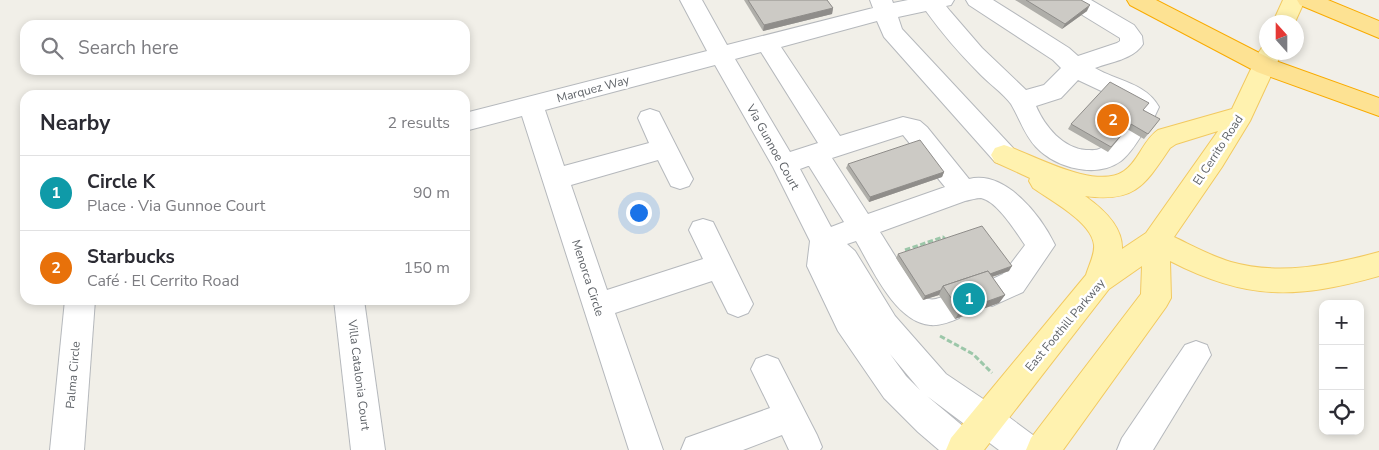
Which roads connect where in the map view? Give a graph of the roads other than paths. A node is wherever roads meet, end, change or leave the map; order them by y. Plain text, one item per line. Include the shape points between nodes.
1 (692, 0) edge
2 (978, 0) edge
3 (1074, 0) edge
4 (1138, 0) edge
5 (1294, 0) edge
6 (1308, 0) edge
7 (938, 1) edge
8 (883, 6) edge
9 (1370, 14) edge
10 (1287, 15) edge
11 (767, 43) junction
12 (721, 55) junction
13 (1259, 55) edge
14 (1268, 60) edge
15 (1270, 60) edge
16 (1074, 66) junction
17 (1020, 99) junction
18 (531, 106) junction
19 (1379, 106) edge
20 (1241, 114) junction
21 (650, 118) dead end
22 (470, 121) edge
23 (665, 148) junction
24 (842, 151) junction
25 (1004, 155) junction
26 (784, 164) junction
27 (556, 179) junction
28 (680, 179) dead end
29 (963, 191) junction
30 (862, 227) junction
31 (702, 230) dead end
32 (824, 241) junction
33 (1156, 241) junction
34 (1379, 264) edge
35 (720, 266) junction
36 (1099, 280) junction
37 (992, 293) edge
38 (738, 304) dead end
39 (80, 305) edge
40 (350, 305) edge
41 (597, 306) junction
42 (949, 310) dead end
43 (1196, 355) dead end
44 (767, 369) dead end
45 (790, 417) junction
46 (987, 420) junction
47 (805, 447) dead end
48 (67, 450) edge
49 (368, 450) edge
50 (646, 450) edge
51 (698, 450) edge
52 (964, 450) edge
53 (1025, 450) edge
54 (1043, 450) edge
55 (1134, 450) edge

1 - 12 street, Via Gunnoe Court
2 - 16 street via 1061,54
3 - 16 street via 1126,30 1132,44
4 - 13 highway
5 - 10 main road
6 - 9 highway
7 - 8 street, Marquez Way
7 - 17 street via 947,24 992,74
8 - 11 street, Marquez Way
8 - 25 street via 892,32
11 - 12 street, Marquez Way
11 - 24 street
12 - 18 street, Marquez Way
12 - 26 street, Via Gunnoe Court
14 - 20 main road, El Cerrito Road
15 - 19 highway
16 - 17 street via 1069,77 1052,93 1038,99
16 - 17 street via 1099,81 1128,91 1147,107 1115,152 1107,157 1088,160 1068,157 1056,151 1038,133
18 - 22 street, Marquez Way
18 - 27 street, Menorca Circle
20 - 25 main road via 1167,137 1134,178 1118,185 1096,187 1074,183
20 - 33 main road, El Cerrito Road
21 - 23 street
23 - 27 street
23 - 28 street
24 - 26 street
24 - 29 street via 889,142 904,126 911,128
24 - 30 street
25 - 36 main road via 1090,215 1103,229 1108,246
26 - 32 street, Via Gunnoe Court
27 - 41 street, Menorca Circle
29 - 30 street via 927,193 896,204
29 - 37 street via 981,188 1004,197 1041,245 1013,283
30 - 32 street
30 - 42 street via 914,306 924,313
31 - 35 street
32 - 46 street, Via Gunnoe Court via 845,259 884,325 935,384
32 - 52 street via 821,266 854,330 895,387
33 - 34 main road via 1212,267 1242,277 1265,280 1324,277
33 - 36 main road, East Foothill Parkway
33 - 54 main road via 1156,298
35 - 38 street
35 - 41 street
36 - 46 main road, East Foothill Parkway
39 - 48 street, Palma Circle
40 - 49 street, Villa Catalonia Court
41 - 50 street, Menorca Circle
43 - 55 street
44 - 45 street
45 - 47 street
45 - 51 street
46 - 52 main road, East Foothill Parkway
46 - 53 street, Via Gunnoe Court

